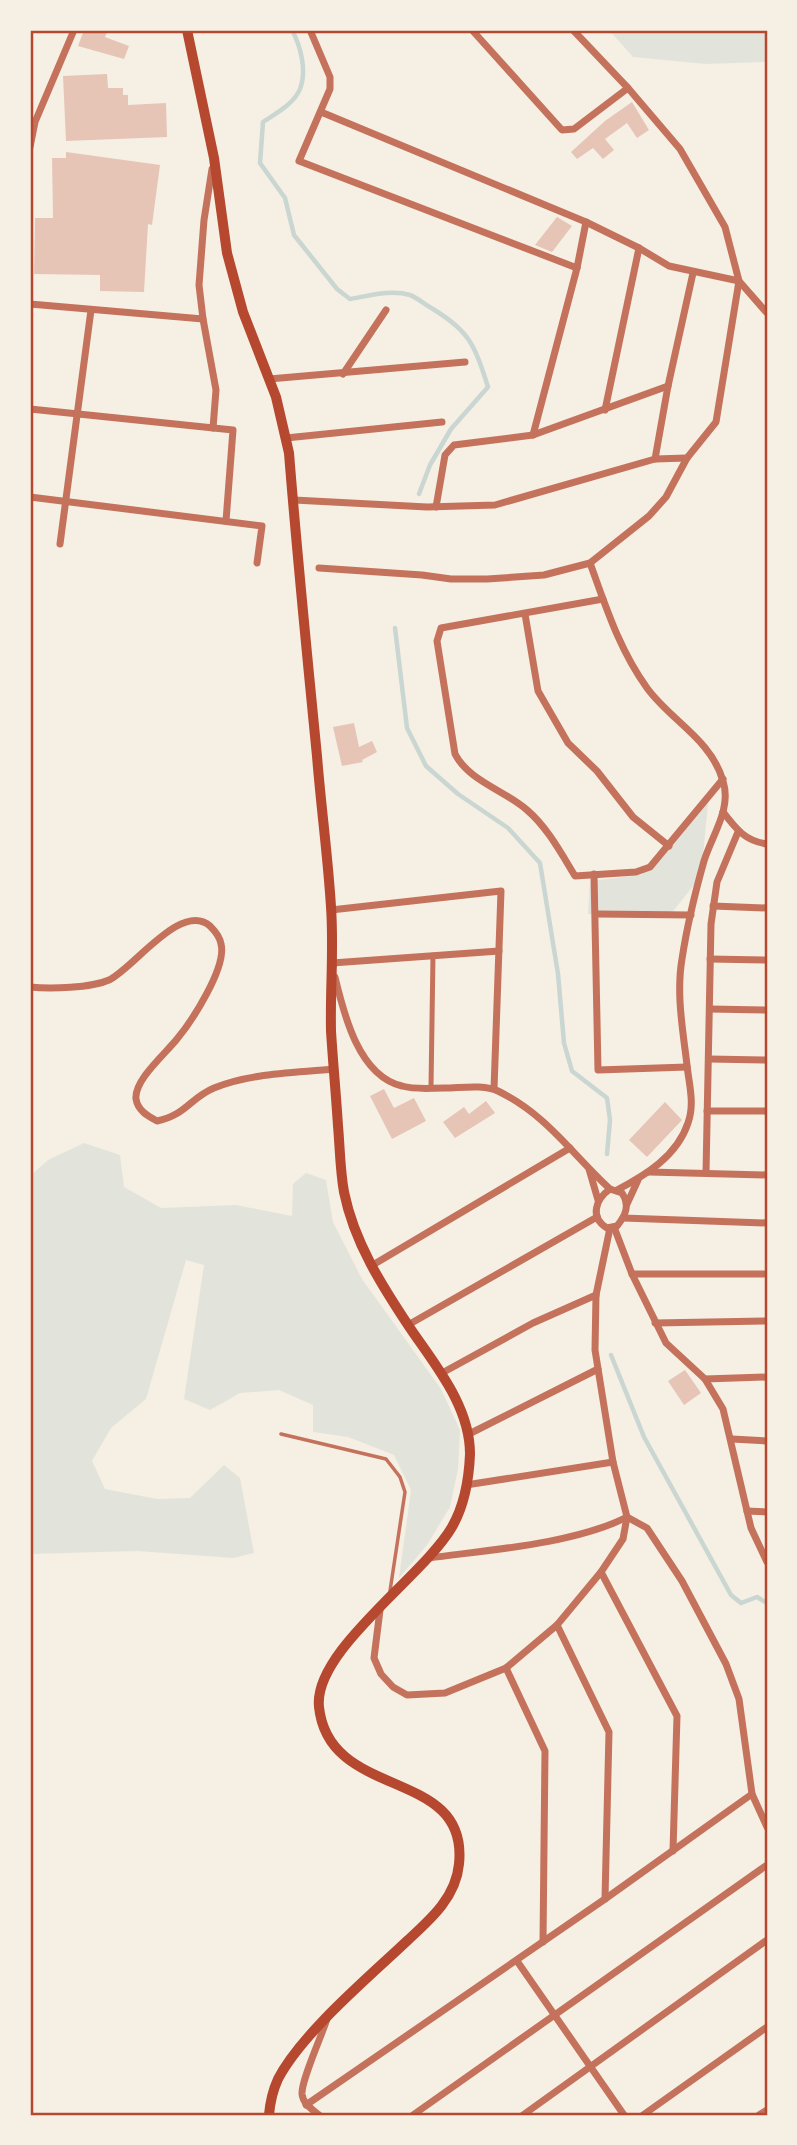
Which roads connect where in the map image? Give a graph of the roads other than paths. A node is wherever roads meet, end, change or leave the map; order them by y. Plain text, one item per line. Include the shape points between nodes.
1 (74, 30) edge
2 (187, 30) edge
3 (310, 30) edge
4 (472, 30) edge
5 (573, 30) edge
6 (628, 88) junction
7 (321, 112) junction
8 (30, 147) edge
9 (214, 158) junction
10 (586, 222) junction
11 (639, 248) junction
12 (577, 268) junction
13 (693, 273) junction
14 (739, 281) junction
15 (30, 304) edge
16 (91, 310) junction
17 (386, 310) dead end
18 (767, 313) edge
19 (203, 318) junction
20 (465, 362) dead end
21 (343, 374) junction
22 (269, 379) junction
23 (668, 386) junction
24 (30, 409) edge
25 (605, 410) junction
26 (78, 414) junction
27 (442, 422) dead end
28 (213, 428) junction
29 (533, 435) junction
30 (286, 438) junction
31 (687, 458) junction
32 (655, 459) junction
33 (30, 496) edge
34 (66, 500) junction
35 (294, 500) junction
36 (431, 507) junction
37 (226, 521) junction
38 (60, 544) dead end
39 (257, 563) dead end
40 (590, 563) junction
41 (319, 569) dead end
42 (603, 599) junction
43 (525, 614) junction
44 (723, 779) junction
45 (723, 812) junction
46 (738, 832) junction
47 (767, 844) edge
48 (670, 846) junction
49 (594, 874) junction
50 (713, 905) junction
51 (767, 908) edge
52 (331, 909) junction
53 (597, 914) junction
54 (691, 915) junction
55 (499, 951) junction
56 (433, 956) junction
57 (710, 959) junction
58 (767, 960) edge
59 (332, 963) junction
60 (30, 988) edge
61 (710, 1009) junction
62 (767, 1010) edge
63 (709, 1059) junction
64 (767, 1060) edge
65 (687, 1067) junction
66 (334, 1069) junction
67 (431, 1088) junction
68 (494, 1089) junction
69 (707, 1111) junction
70 (767, 1111) edge
71 (570, 1148) junction
72 (588, 1168) junction
73 (649, 1172) junction
74 (706, 1173) junction
75 (767, 1175) edge
76 (639, 1179) junction
77 (614, 1189) junction
78 (598, 1200) junction
79 (626, 1204) junction
80 (597, 1217) junction
81 (623, 1219) junction
82 (767, 1223) edge
83 (612, 1227) junction
84 (371, 1266) junction
85 (632, 1274) junction
86 (767, 1274) edge
87 (597, 1295) junction
88 (767, 1321) edge
89 (655, 1324) junction
90 (408, 1325) junction
91 (598, 1369) junction
92 (442, 1373) junction
93 (767, 1377) edge
94 (705, 1378) junction
95 (281, 1434) dead end
96 (469, 1434) junction
97 (732, 1439) junction
98 (767, 1441) edge
99 (613, 1462) junction
100 (466, 1485) junction
101 (747, 1511) junction
102 (767, 1512) edge
103 (627, 1517) junction
104 (428, 1558) junction
105 (767, 1562) edge
106 (601, 1572) junction
107 (388, 1600) junction
108 (380, 1610) junction
109 (558, 1625) junction
110 (506, 1668) junction
111 (752, 1794) junction
112 (767, 1827) edge
113 (673, 1851) junction
114 (767, 1865) edge
115 (606, 1899) junction
116 (767, 1940) edge
117 (543, 1942) junction
118 (517, 1961) junction
119 (554, 2014) junction
120 (327, 2019) junction
121 (767, 2027) edge
122 (590, 2067) junction
123 (306, 2105) junction
124 (767, 2110) edge
125 (269, 2115) edge
126 (319, 2115) edge
127 (413, 2115) edge
128 (523, 2115) edge
129 (624, 2115) edge
130 (643, 2115) edge
131 (760, 2115) edge

1 - 8 street via 35,122
2 - 9 main road
3 - 7 street via 330,77
4 - 6 street via 562,130 574,129
5 - 6 street
6 - 14 street via 680,149 725,227
7 - 10 street
7 - 12 street via 299,161
9 - 19 street via 200,253
9 - 22 main road via 227,253
10 - 11 street
10 - 12 street
11 - 13 street via 669,266
11 - 25 street
12 - 29 street
13 - 14 street
13 - 23 street
14 - 18 street
14 - 31 street via 716,422
15 - 16 street
16 - 19 street
16 - 26 street
17 - 21 street
19 - 28 street via 216,390
20 - 21 street
21 - 22 street
22 - 30 main road
23 - 25 street
23 - 32 street
24 - 26 street
25 - 29 street
26 - 28 street
26 - 34 street
27 - 30 street
28 - 37 street via 233,430
29 - 36 street via 454,445 445,454
30 - 35 main road
31 - 32 street
31 - 40 street via 666,497 649,516
32 - 36 street via 495,505
33 - 34 street
34 - 37 street
34 - 38 street
35 - 36 street
35 - 52 main road
37 - 39 street via 262,526
40 - 41 street via 544,575 487,579
40 - 42 street
42 - 43 street
42 - 44 street via 636,671 663,707 703,743
43 - 48 street via 538,691 568,743 633,817
43 - 49 street via 441,628 437,641 455,754 467,770 529,812 575,876
44 - 45 street via 727,795
44 - 48 street
45 - 46 street
45 - 54 street
46 - 47 street
46 - 50 street
48 - 49 street via 650,867
49 - 53 street
50 - 51 street
50 - 57 street
52 - 55 street via 501,891
52 - 59 main road
53 - 54 street
53 - 65 street via 598,1070
54 - 65 street via 681,961
55 - 56 street
55 - 68 street
56 - 59 street
56 - 67 street
57 - 58 street
57 - 61 street
59 - 66 main road
59 - 67 street via 341,1001 370,1066 399,1086
60 - 66 street via 107,981 168,931 197,920 207,923 221,940 221,960 180,1036 139,1085 136,1101 140,1109 158,1121 165,1120 225,1084
61 - 62 street
61 - 63 street
63 - 64 street
63 - 69 street
65 - 73 street via 692,1104 688,1124 672,1152
66 - 84 main road via 343,1189
67 - 68 street
68 - 71 street via 527,1107
69 - 70 street
69 - 74 street
71 - 72 street
71 - 84 street
72 - 77 street
72 - 78 street
73 - 74 street
73 - 76 street
74 - 75 street
76 - 77 street
76 - 79 street
77 - 78 street
77 - 79 street
78 - 80 street
79 - 81 street
80 - 83 street via 604,1226
80 - 90 street
81 - 82 street
81 - 83 street
83 - 85 street
83 - 87 street
84 - 90 main road
85 - 86 street
85 - 89 street
87 - 91 street
87 - 92 street via 533,1323
88 - 89 street
89 - 94 street via 666,1343
90 - 92 main road
91 - 96 street
91 - 99 street
92 - 96 main road
93 - 94 street
94 - 97 street via 723,1409
95 - 107 lane via 386,1459 400,1477 405,1492
96 - 100 main road
97 - 98 street
97 - 101 street
99 - 100 street
99 - 103 street
100 - 104 main road via 452,1527
101 - 102 street
101 - 105 street
103 - 104 street via 580,1534
103 - 106 street via 623,1539
103 - 111 street via 647,1528 726,1664 739,1699
104 - 107 main road
106 - 109 street
106 - 113 street via 677,1716
107 - 108 main road
108 - 110 street via 374,1658 381,1674 407,1695 445,1693
108 - 120 main road via 346,1643 324,1678 319,1693 323,1724 328,1738 347,1760 432,1801 444,1813 458,1840 459,1871 431,1919
109 - 110 street
109 - 115 street via 608,1732
110 - 117 street via 545,1751
111 - 112 street
111 - 113 street
113 - 115 street
114 - 119 street
115 - 117 street
116 - 122 street
117 - 118 street
118 - 119 street
118 - 123 street
119 - 122 street
119 - 127 street
120 - 123 street via 306,2076 302,2093
120 - 125 main road via 277,2081
121 - 130 street
122 - 128 street
122 - 129 street
123 - 126 street
124 - 131 street

